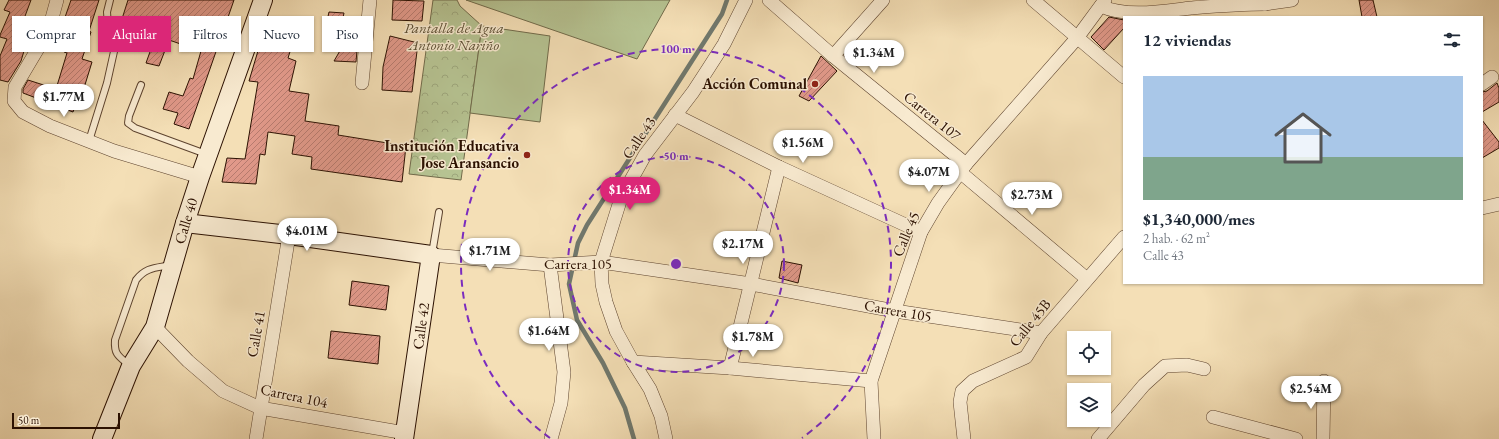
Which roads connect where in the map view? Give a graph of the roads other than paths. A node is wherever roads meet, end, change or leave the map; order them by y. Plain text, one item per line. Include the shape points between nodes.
1 (57, 0) edge
2 (110, 0) edge
3 (263, 0) edge
4 (370, 0) edge
5 (746, 0) edge
6 (769, 0) edge
7 (882, 0) edge
8 (1033, 0) edge
9 (1292, 0) edge
10 (1264, 2) edge
11 (1103, 3) edge
12 (1077, 38) junction
13 (833, 56) junction
14 (1123, 76) edge
15 (362, 83) dead end
16 (141, 85) dead end
17 (675, 115) junction
18 (89, 141) junction
19 (208, 155) junction
20 (779, 167) junction
21 (963, 168) junction
22 (200, 177) junction
23 (1499, 204) edge
24 (1483, 208) edge
25 (439, 212) dead end
26 (185, 223) junction
27 (921, 232) junction
28 (289, 234) junction
29 (1123, 238) edge
30 (431, 255) junction
31 (601, 262) junction
32 (172, 265) junction
33 (550, 265) junction
34 (1087, 279) junction
35 (751, 284) junction
36 (895, 311) junction
37 (155, 327) junction
38 (1041, 333) junction
39 (633, 362) junction
40 (131, 366) junction
41 (730, 368) junction
42 (1204, 369) dead end
43 (871, 381) junction
44 (1324, 381) dead end
45 (260, 408) junction
46 (1213, 417) dead end
47 (404, 436) edge
48 (102, 439) edge
49 (256, 439) edge
50 (551, 439) edge
51 (666, 439) edge
52 (874, 439) edge
53 (964, 439) edge
54 (1098, 439) edge
55 (1296, 439) edge
56 (1324, 439) edge

1 - 18 street via 40,45 15,87 14,101 23,112
2 - 18 lane via 107,12 108,26 114,36 115,47
3 - 19 street, Calle 40
4 - 15 street
5 - 17 street, Calle 43 via 724,44
6 - 13 street, Carrera 107
7 - 13 street
8 - 12 street
9 - 10 street
10 - 11 street via 1151,12 1119,12 1110,10
11 - 12 street, Calle 45
12 - 14 street
12 - 21 street, Calle 45
13 - 21 street, Carrera 107
16 - 19 lane via 128,124
17 - 20 street
17 - 31 street, Calle 43 via 645,155 621,198
18 - 22 street via 114,152
19 - 22 street, Calle 40
20 - 27 street
20 - 35 street
21 - 27 street, Calle 45
21 - 34 street, Carrera 107
22 - 26 street, Calle 40
23 - 24 street
25 - 30 lane, Calle 42
26 - 28 street, Carrera 105
26 - 32 street, Calle 40
27 - 36 street, Calle 45
28 - 30 street, Carrera 105
28 - 45 street, Calle 41
29 - 34 street, Calle 45B
30 - 33 street, Carrera 105
30 - 47 street, Calle 42
31 - 33 street, Carrera 105
31 - 35 street, Carrera 105
31 - 39 street, Calle 43 via 606,302 616,330
32 - 37 street, Calle 40
32 - 40 lane via 148,269 136,280 114,349 118,356
33 - 50 street via 564,372 561,403
34 - 38 street, Calle 45B
35 - 36 street, Carrera 105
35 - 41 street
36 - 38 street, Carrera 105
36 - 43 street, Calle 45
37 - 40 street, Calle 40
37 - 45 street, Carrera 104 via 188,362 223,392
38 - 53 street, Calle 45B via 1026,357 973,381 962,391 960,402
39 - 41 street
39 - 51 street, Calle 43 via 650,389 661,416
40 - 48 street, Calle 40
41 - 43 street
42 - 54 street via 1187,365 1165,366 1144,385
43 - 52 street, Calle 45
44 - 56 street
45 - 47 street, Carrera 104
45 - 49 street, Calle 41
46 - 55 street

